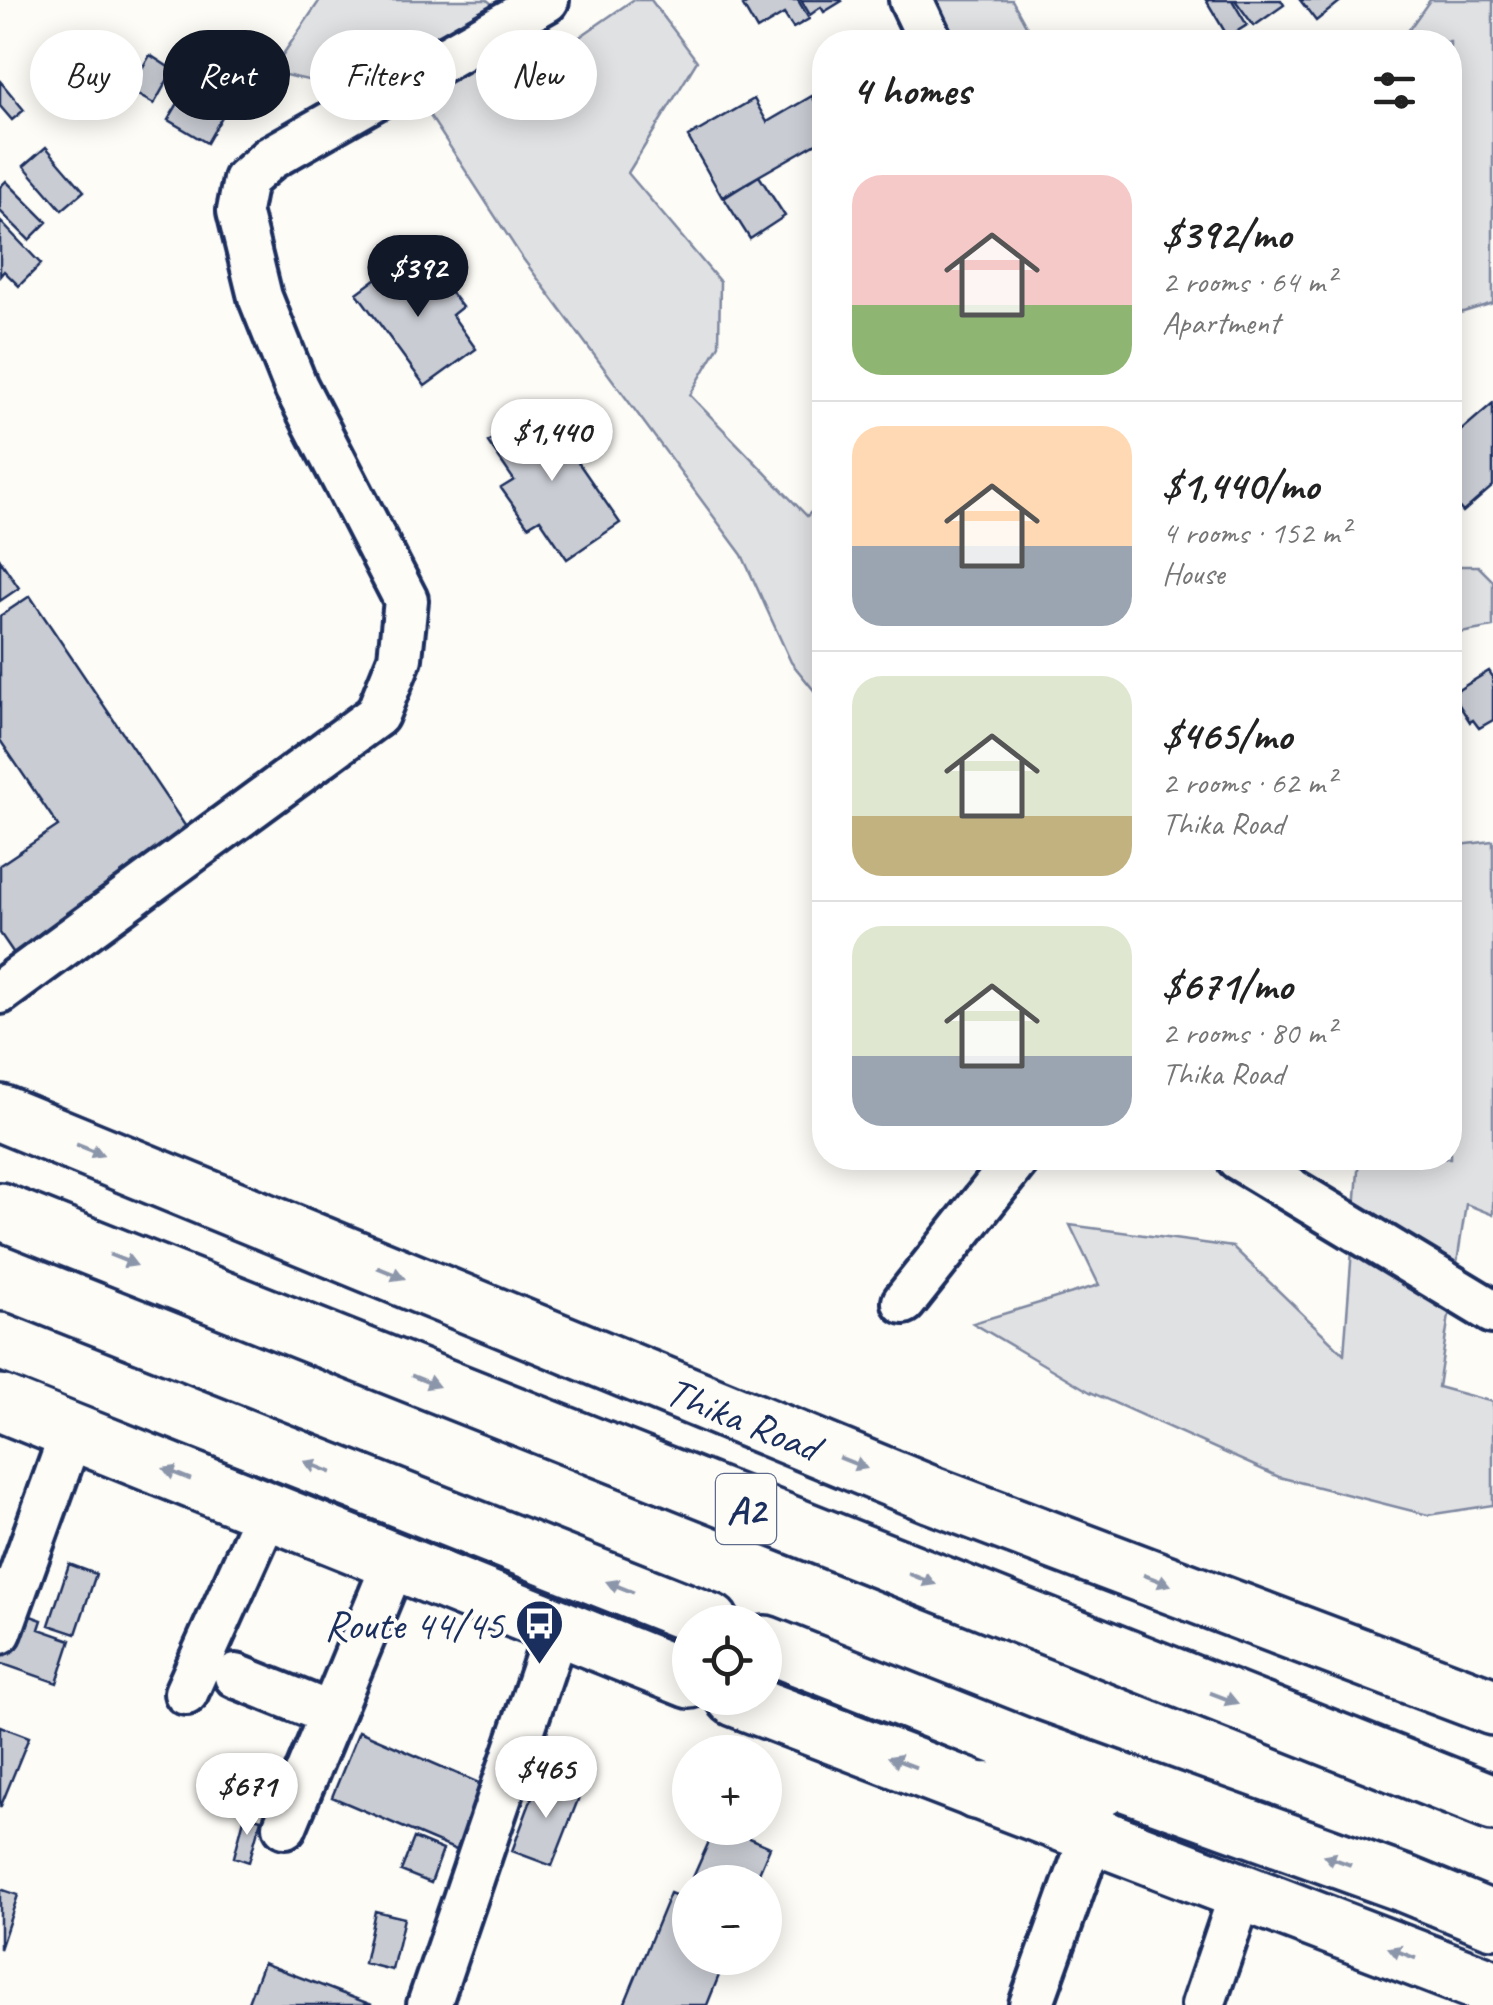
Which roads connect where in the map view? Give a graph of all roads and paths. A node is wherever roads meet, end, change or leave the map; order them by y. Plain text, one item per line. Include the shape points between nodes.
1 (547, 0) edge
2 (910, 0) edge
3 (925, 30) edge
4 (0, 992) edge
5 (0, 1113) edge
6 (1008, 1170) edge
7 (1258, 1170) edge
8 (0, 1211) edge
9 (904, 1302) dead end
10 (1493, 1312) edge
11 (0, 1341) edge
12 (0, 1402) edge
13 (72, 1432) junction
14 (268, 1511) junction
15 (394, 1563) junction
16 (672, 1607) edge
17 (557, 1628) junction
18 (0, 1632) edge
19 (782, 1651) edge
20 (672, 1673) edge
21 (236, 1676) dead end
22 (186, 1693) dead end
23 (1493, 1707) edge
24 (331, 1714) junction
25 (779, 1715) edge
26 (1135, 1787) junction
27 (976, 1791) junction
28 (1493, 1803) edge
29 (285, 1826) dead end
30 (1092, 1835) junction
31 (1242, 1891) junction
32 (1493, 1920) edge
33 (1481, 1992) edge
34 (429, 2005) edge
35 (1030, 2005) edge
36 (1203, 2005) edge

1 - 4 lane via 270,158 245,180 239,211 260,296 296,386 406,600 400,658 377,715
2 - 3 lane
5 -> 23 main road, Thika Road via 932,1495
6 - 9 lane
7 - 10 lane
8 -> 28 main road, Thika Road / A2
16 -> 11 main road
12 - 13 main road
14 -> 13 main road
13 - 18 lane
14 - 15 main road
14 - 22 lane
15 - 17 main road
15 - 24 lane
17 - 20 main road
17 - 34 lane
19 - 26 main road
21 - 24 lane
24 - 29 lane
27 -> 25 main road
26 - 27 main road
32 -> 26 main road
27 - 30 main road
30 - 31 main road
30 - 35 lane
33 -> 31 main road
31 - 36 lane

